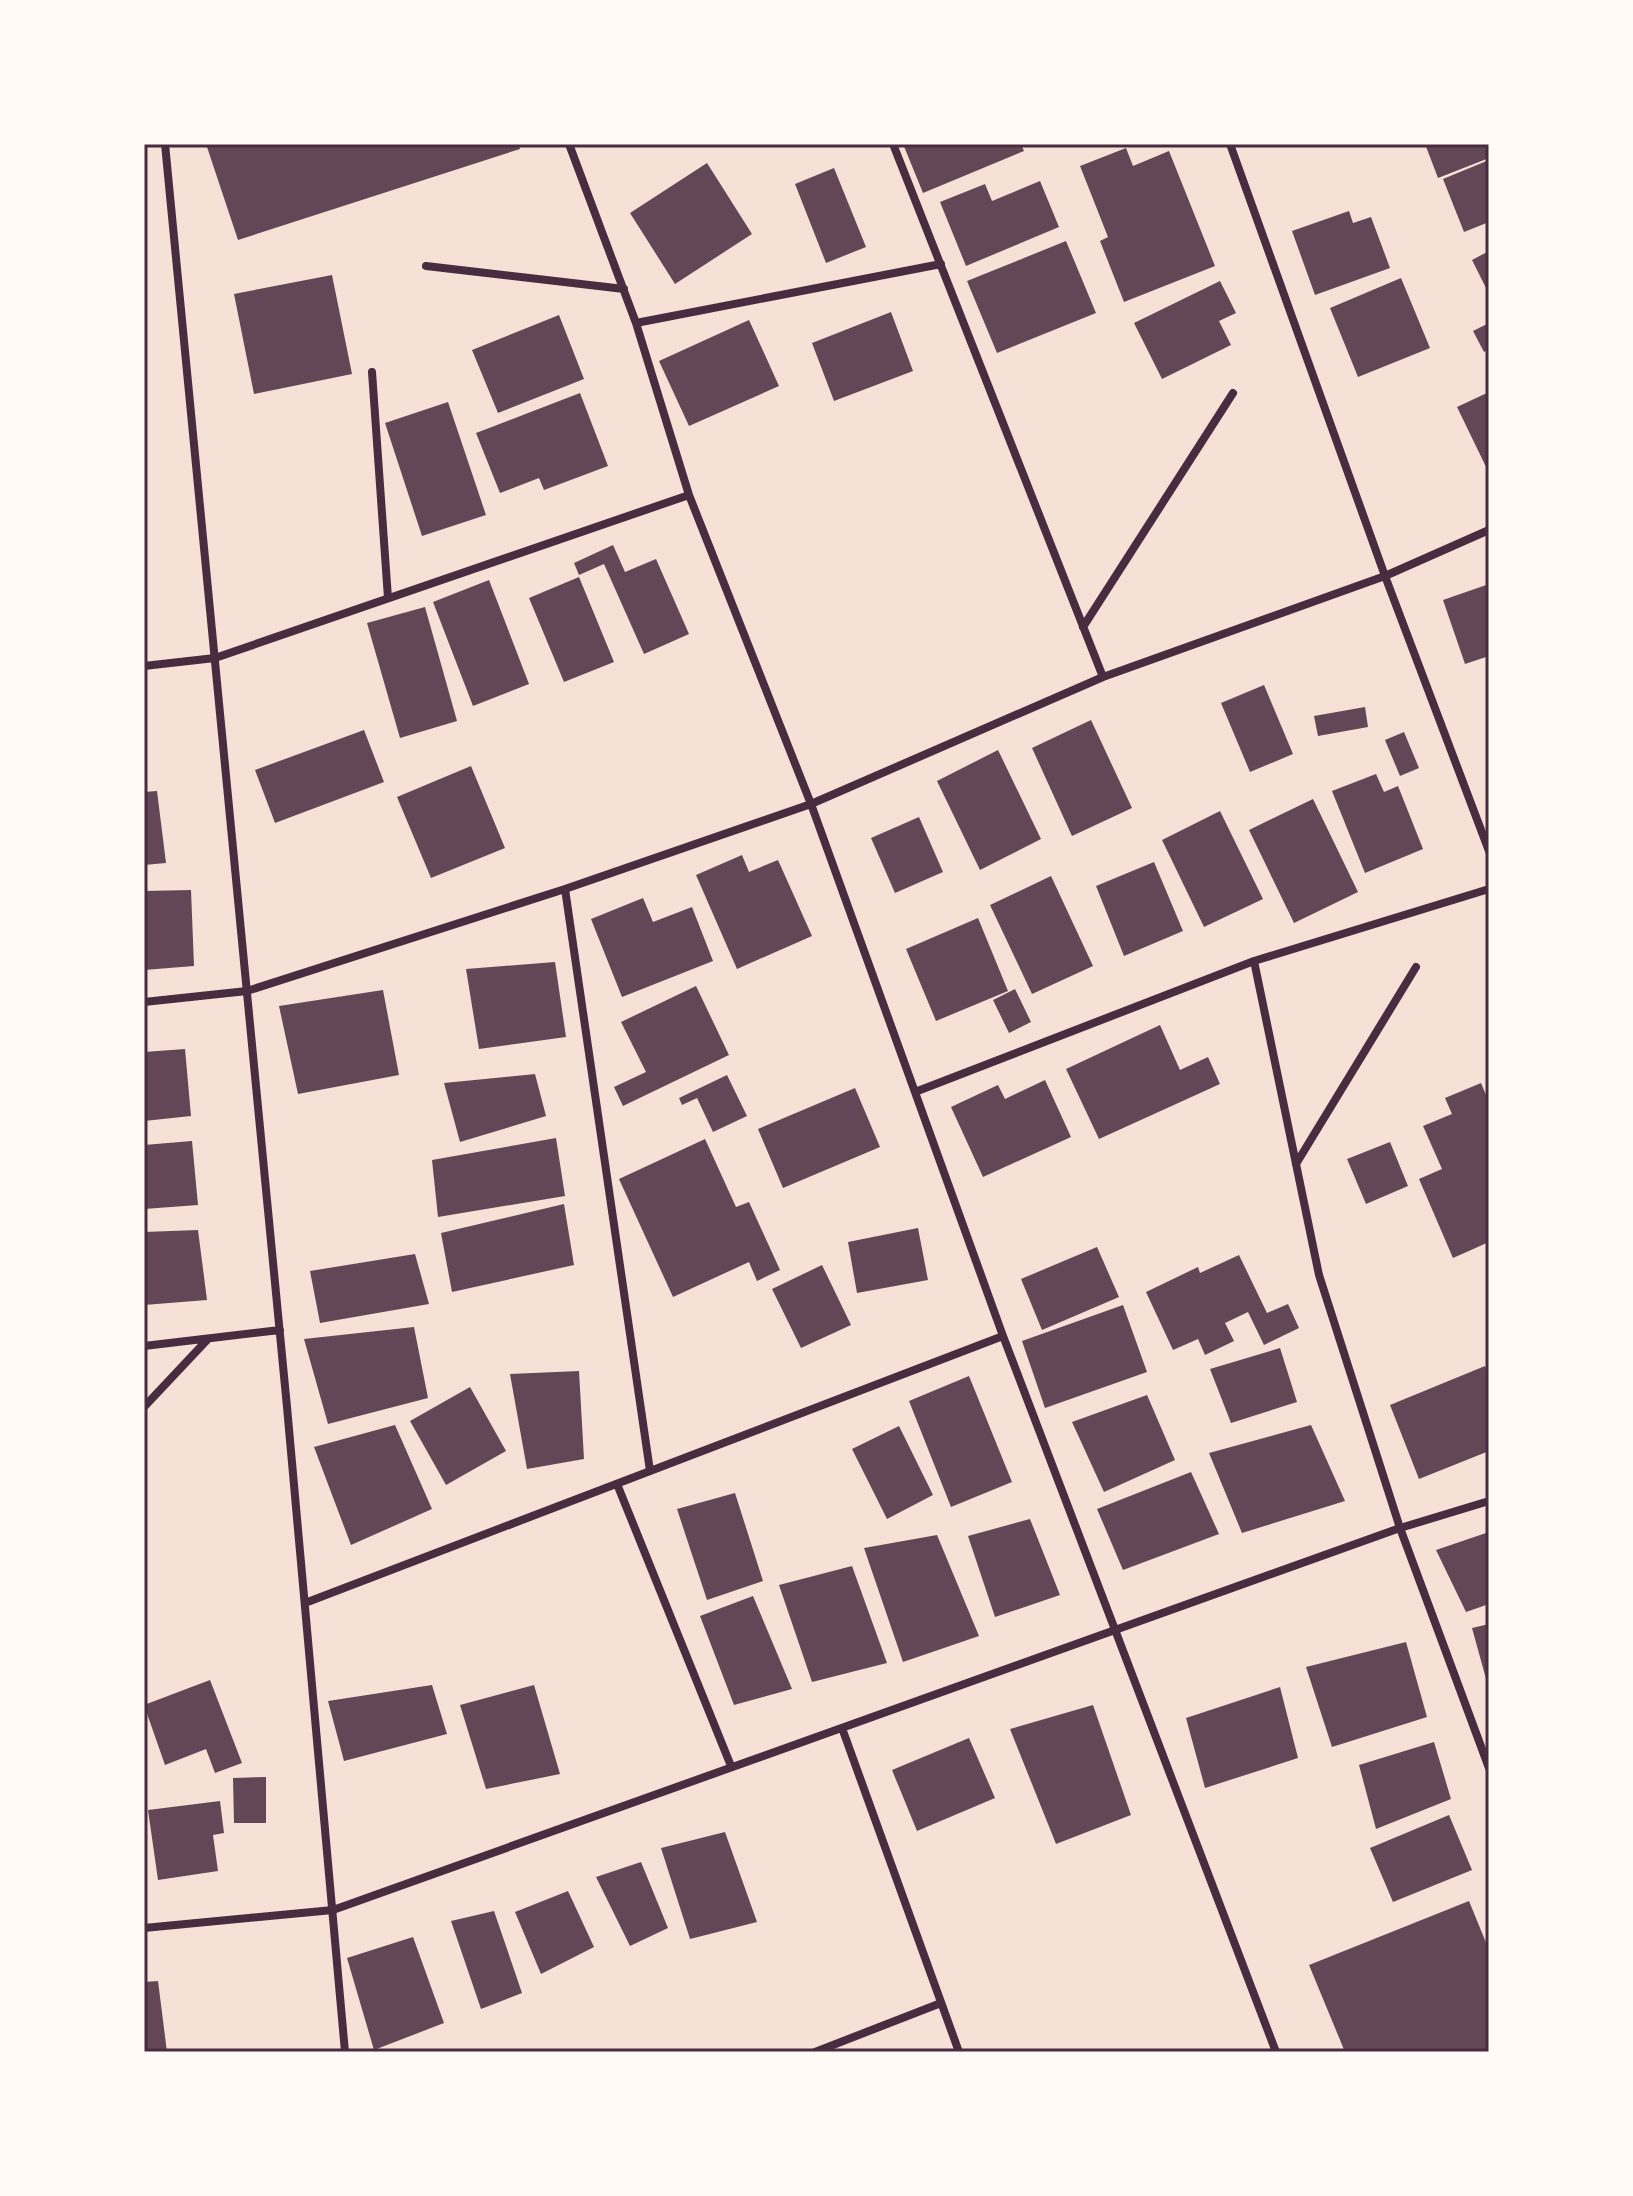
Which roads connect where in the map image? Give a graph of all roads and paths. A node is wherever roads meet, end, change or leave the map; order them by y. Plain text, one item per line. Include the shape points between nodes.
1 (165, 144) edge
2 (569, 144) edge
3 (893, 144) edge
4 (1230, 144) edge
5 (941, 264) junction
6 (426, 266) dead end
7 (624, 289) junction
8 (636, 323) junction
9 (372, 372) dead end
10 (1233, 393) dead end
11 (689, 495) junction
12 (1489, 530) edge
13 (1385, 576) junction
14 (388, 598) junction
15 (1083, 627) junction
16 (215, 658) junction
17 (144, 666) edge
18 (1103, 677) junction
19 (811, 804) junction
20 (1489, 851) edge
21 (565, 889) junction
22 (1489, 889) edge
23 (1254, 961) junction
24 (1416, 967) dead end
25 (247, 991) junction
26 (144, 1002) edge
27 (915, 1092) junction
28 (1296, 1164) junction
29 (280, 1330) junction
30 (1003, 1336) junction
31 (209, 1338) junction
32 (144, 1346) edge
33 (144, 1407) edge
34 (650, 1471) junction
35 (617, 1484) junction
36 (1489, 1501) edge
37 (1400, 1528) junction
38 (305, 1603) junction
39 (1115, 1631) junction
40 (842, 1728) junction
41 (731, 1766) junction
42 (1489, 1768) edge
43 (333, 1910) junction
44 (144, 1928) edge
45 (941, 2003) junction
46 (345, 2052) edge
47 (815, 2052) edge
48 (959, 2052) edge
49 (1276, 2052) edge

1 - 16 street
2 - 7 street
3 - 5 street
4 - 13 street
5 - 8 street
5 - 15 street
6 - 7 street
7 - 8 street
8 - 11 street
9 - 14 street
10 - 15 street
11 - 14 street
11 - 19 street
12 - 13 street
13 - 18 street
13 - 20 street
14 - 16 street
15 - 18 street
16 - 17 street
16 - 25 street
18 - 19 street
19 - 21 street
19 - 27 street
21 - 25 street
21 - 34 street
22 - 23 street
23 - 27 street
23 - 28 street
24 - 28 street
25 - 26 street
25 - 29 street
27 - 30 street
28 - 37 street via 1319,1275
29 - 31 street
29 - 38 street
30 - 34 street
30 - 39 street
31 - 32 street
31 - 33 street
34 - 35 street
35 - 38 street
35 - 41 street
36 - 37 street
37 - 39 street
37 - 42 street
38 - 43 street
39 - 40 street
39 - 49 street
40 - 41 street
40 - 45 street
41 - 43 street
43 - 44 street
43 - 46 street
45 - 47 street
45 - 48 street

